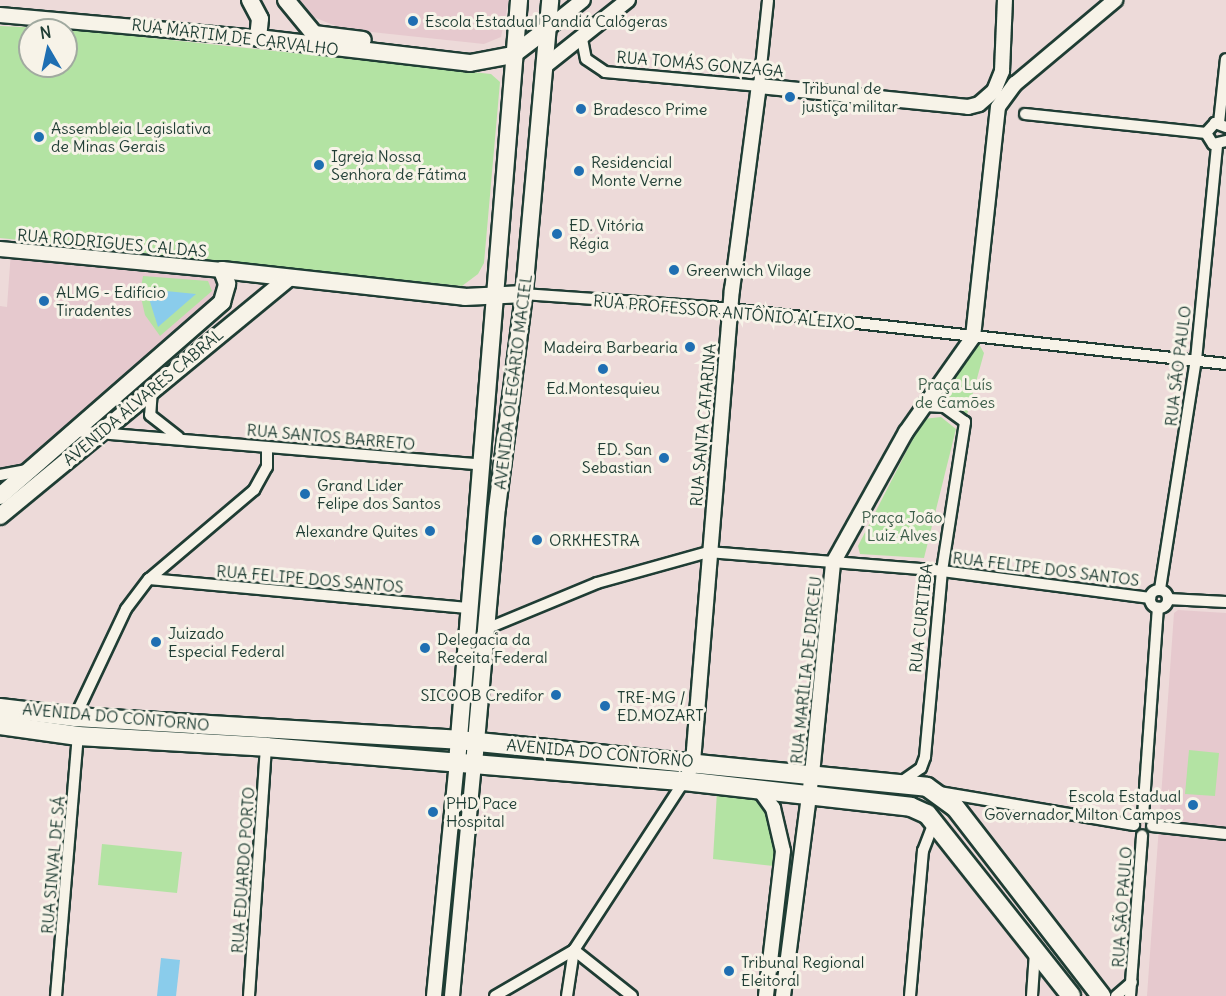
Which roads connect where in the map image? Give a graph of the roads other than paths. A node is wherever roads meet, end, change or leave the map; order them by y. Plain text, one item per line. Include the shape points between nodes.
1 (250, 0) edge
2 (286, 0) edge
3 (519, 0) edge
4 (550, 0) edge
5 (584, 0) edge
6 (628, 0) edge
7 (768, 0) edge
8 (1005, 0) edge
9 (1115, 0) edge
10 (0, 15) edge
11 (547, 29) junction
12 (258, 38) junction
13 (582, 39) junction
14 (513, 55) junction
15 (1226, 59) edge
16 (470, 63) junction
17 (545, 66) junction
18 (1002, 71) junction
19 (1015, 84) junction
20 (759, 86) junction
21 (1025, 114) dead end
22 (1222, 125) edge
23 (1206, 132) junction
24 (1221, 143) edge
25 (0, 249) edge
26 (222, 270) junction
27 (287, 279) junction
28 (524, 294) junction
29 (494, 296) junction
30 (730, 310) junction
31 (973, 337) junction
32 (1196, 360) junction
33 (1226, 363) edge
34 (152, 387) junction
35 (925, 406) junction
36 (74, 431) junction
37 (99, 432) junction
38 (181, 438) junction
39 (267, 447) junction
40 (478, 464) junction
41 (33, 469) junction
42 (0, 475) edge
43 (0, 496) edge
44 (497, 508) junction
45 (0, 516) edge
46 (708, 552) junction
47 (833, 563) junction
48 (942, 571) junction
49 (149, 579) junction
50 (1160, 590) junction
51 (1150, 598) junction
52 (1168, 599) junction
53 (1226, 602) edge
54 (468, 608) junction
55 (1158, 608) junction
56 (486, 629) junction
57 (0, 698) edge
58 (0, 708) edge
59 (75, 717) junction
60 (0, 725) edge
61 (0, 735) edge
62 (78, 736) junction
63 (466, 741) junction
64 (266, 747) junction
65 (693, 762) junction
66 (465, 763) junction
67 (812, 774) junction
68 (684, 782) junction
69 (901, 782) junction
70 (759, 789) junction
71 (933, 790) junction
72 (809, 793) junction
73 (1143, 816) junction
74 (934, 822) junction
75 (1134, 825) junction
76 (1152, 826) junction
77 (1226, 834) edge
78 (1142, 835) junction
79 (574, 950) junction
80 (1035, 952) junction
81 (1132, 981) junction
82 (56, 996) edge
83 (249, 996) edge
84 (434, 996) edge
85 (452, 996) edge
86 (495, 996) edge
87 (567, 996) edge
88 (632, 996) edge
89 (766, 996) edge
90 (783, 996) edge
91 (910, 996) edge
92 (1032, 996) edge
93 (1071, 996) edge
94 (1101, 996) edge
95 (1116, 996) edge
96 (1130, 996) edge

1 - 12 main road via 260,19
2 - 16 main road, RUA MARTIM DE CARVALHO via 314,34 451,51
3 - 14 main road, AVENIDA OLEGÁRIO MACIEL
4 - 11 main road, AVENIDA OLEGÁRIO MACIEL
5 - 11 street
6 - 13 street
7 - 20 street, RUA SANTA CATARINA
8 - 18 street
9 - 19 street
10 - 12 street, RUA MARTIM DE CARVALHO
11 - 14 main road
11 - 17 main road, AVENIDA OLEGÁRIO MACIEL
12 - 16 main road, RUA MARTIM DE CARVALHO
13 - 17 street
13 - 20 street, RUA TOMÁS GONZAGA via 586,59 605,72
14 - 16 main road, RUA MARTIM DE CARVALHO
14 - 29 main road, AVENIDA OLEGÁRIO MACIEL
15 - 22 street
17 - 28 main road, AVENIDA OLEGÁRIO MACIEL
18 - 19 street via 1005,79
18 - 20 street, RUA TOMÁS GONZAGA via 994,91 979,105 968,107
19 - 31 street via 998,107
20 - 30 street, RUA SANTA CATARINA
21 - 23 street
22 - 23 street via 1212,124
23 - 24 street via 1208,140
24 - 32 street, RUA SÃO PAULO
25 - 26 street, RUA RODRIGUES CALDAS
26 - 27 main road, RUA PROFESSOR ANTÔNIO ALEIXO
26 - 36 main road, AVENIDA ÁLVARES CABRAL via 227,284 222,302
27 - 29 main road, RUA PROFESSOR ANTÔNIO ALEIXO via 465,297
27 - 34 main road, AVENIDA ÁLVARES CABRAL
28 - 29 main road, RUA PROFESSOR ANTÔNIO ALEIXO
28 - 30 street, RUA PROFESSOR ANTÔNIO ALEIXO
28 - 44 main road, AVENIDA OLEGÁRIO MACIEL
29 - 40 main road, AVENIDA OLEGÁRIO MACIEL
30 - 31 street, RUA PROFESSOR ANTÔNIO ALEIXO
30 - 46 street, RUA SANTA CATARINA
31 - 32 street, RUA PROFESSOR ANTÔNIO ALEIXO
31 - 35 street, RUA MARÍLIA DE DIRCEU
32 - 33 street, RUA PROFESSOR ANTÔNIO ALEIXO
32 - 50 street, RUA SÃO PAULO
34 - 37 main road, AVENIDA ÁLVARES CABRAL
34 - 38 street via 150,415
35 - 47 street, RUA MARÍLIA DE DIRCEU
35 - 48 street, RUA CURITIBA via 944,407 965,422
36 - 37 street, RUA SANTOS BARRETO
36 - 41 main road, AVENIDA ÁLVARES CABRAL
37 - 38 street, RUA SANTOS BARRETO
37 - 45 main road, AVENIDA ÁLVARES CABRAL
38 - 39 street, RUA SANTOS BARRETO
39 - 40 street, RUA SANTOS BARRETO
39 - 49 street via 267,467 254,490
40 - 44 main road via 489,471
40 - 54 main road, AVENIDA OLEGÁRIO MACIEL
41 - 42 street
41 - 43 main road, AVENIDA ÁLVARES CABRAL
44 - 56 main road, AVENIDA OLEGÁRIO MACIEL
46 - 47 street, RUA FELIPE DOS SANTOS
46 - 56 street, RUA FELIPE DOS SANTOS via 597,583
46 - 65 street, RUA SANTA CATARINA
47 - 48 street, RUA FELIPE DOS SANTOS
47 - 67 street, RUA MARÍLIA DE DIRCEU
48 - 51 street, RUA FELIPE DOS SANTOS
48 - 69 street, RUA CURITIBA via 925,757 921,768
49 - 54 street, RUA FELIPE DOS SANTOS
49 - 59 street via 126,609
50 - 51 street
50 - 52 street
51 - 55 street
52 - 53 street
52 - 55 street
54 - 63 main road, AVENIDA OLEGÁRIO MACIEL
55 - 73 street
56 - 63 main road, AVENIDA OLEGÁRIO MACIEL
57 - 59 main road
58 - 59 main road, AVENIDA DO CONTORNO
59 - 63 main road, AVENIDA DO CONTORNO
60 - 62 main road, AVENIDA DO CONTORNO
61 - 62 main road
62 - 64 main road, AVENIDA DO CONTORNO
62 - 82 street, RUA SINVAL DE SÁ
63 - 65 main road, AVENIDA DO CONTORNO
63 - 66 main road, AVENIDA OLEGÁRIO MACIEL
64 - 66 main road, AVENIDA DO CONTORNO
64 - 83 street, RUA EDUARDO PORTO
65 - 67 main road, AVENIDA DO CONTORNO
65 - 68 street, RUA SANTA CATARINA
66 - 68 main road, AVENIDA DO CONTORNO
66 - 84 street
66 - 85 street
67 - 69 main road, AVENIDA DO CONTORNO
67 - 72 street, RUA MARÍLIA DE DIRCEU
68 - 70 main road, AVENIDA DO CONTORNO
68 - 79 street
69 - 71 main road, AVENIDA DO CONTORNO
70 - 72 main road, AVENIDA DO CONTORNO
70 - 89 street via 773,808 783,851
71 - 75 street
71 - 94 main road, AVENIDA DO CONTORNO via 955,807
72 - 74 main road, AVENIDA DO CONTORNO via 911,807
72 - 90 street, RUA MARÍLIA DE DIRCEU
73 - 75 street
73 - 76 street
74 - 80 main road, AVENIDA DO CONTORNO
74 - 91 street via 923,851
75 - 78 street
76 - 77 street
76 - 78 street
78 - 81 street, RUA SÃO PAULO
79 - 86 street
79 - 87 street
79 - 88 street
80 - 92 street
80 - 93 main road, AVENIDA DO CONTORNO
81 - 95 street, RUA SÃO PAULO
81 - 96 street, RUA SÃO PAULO

